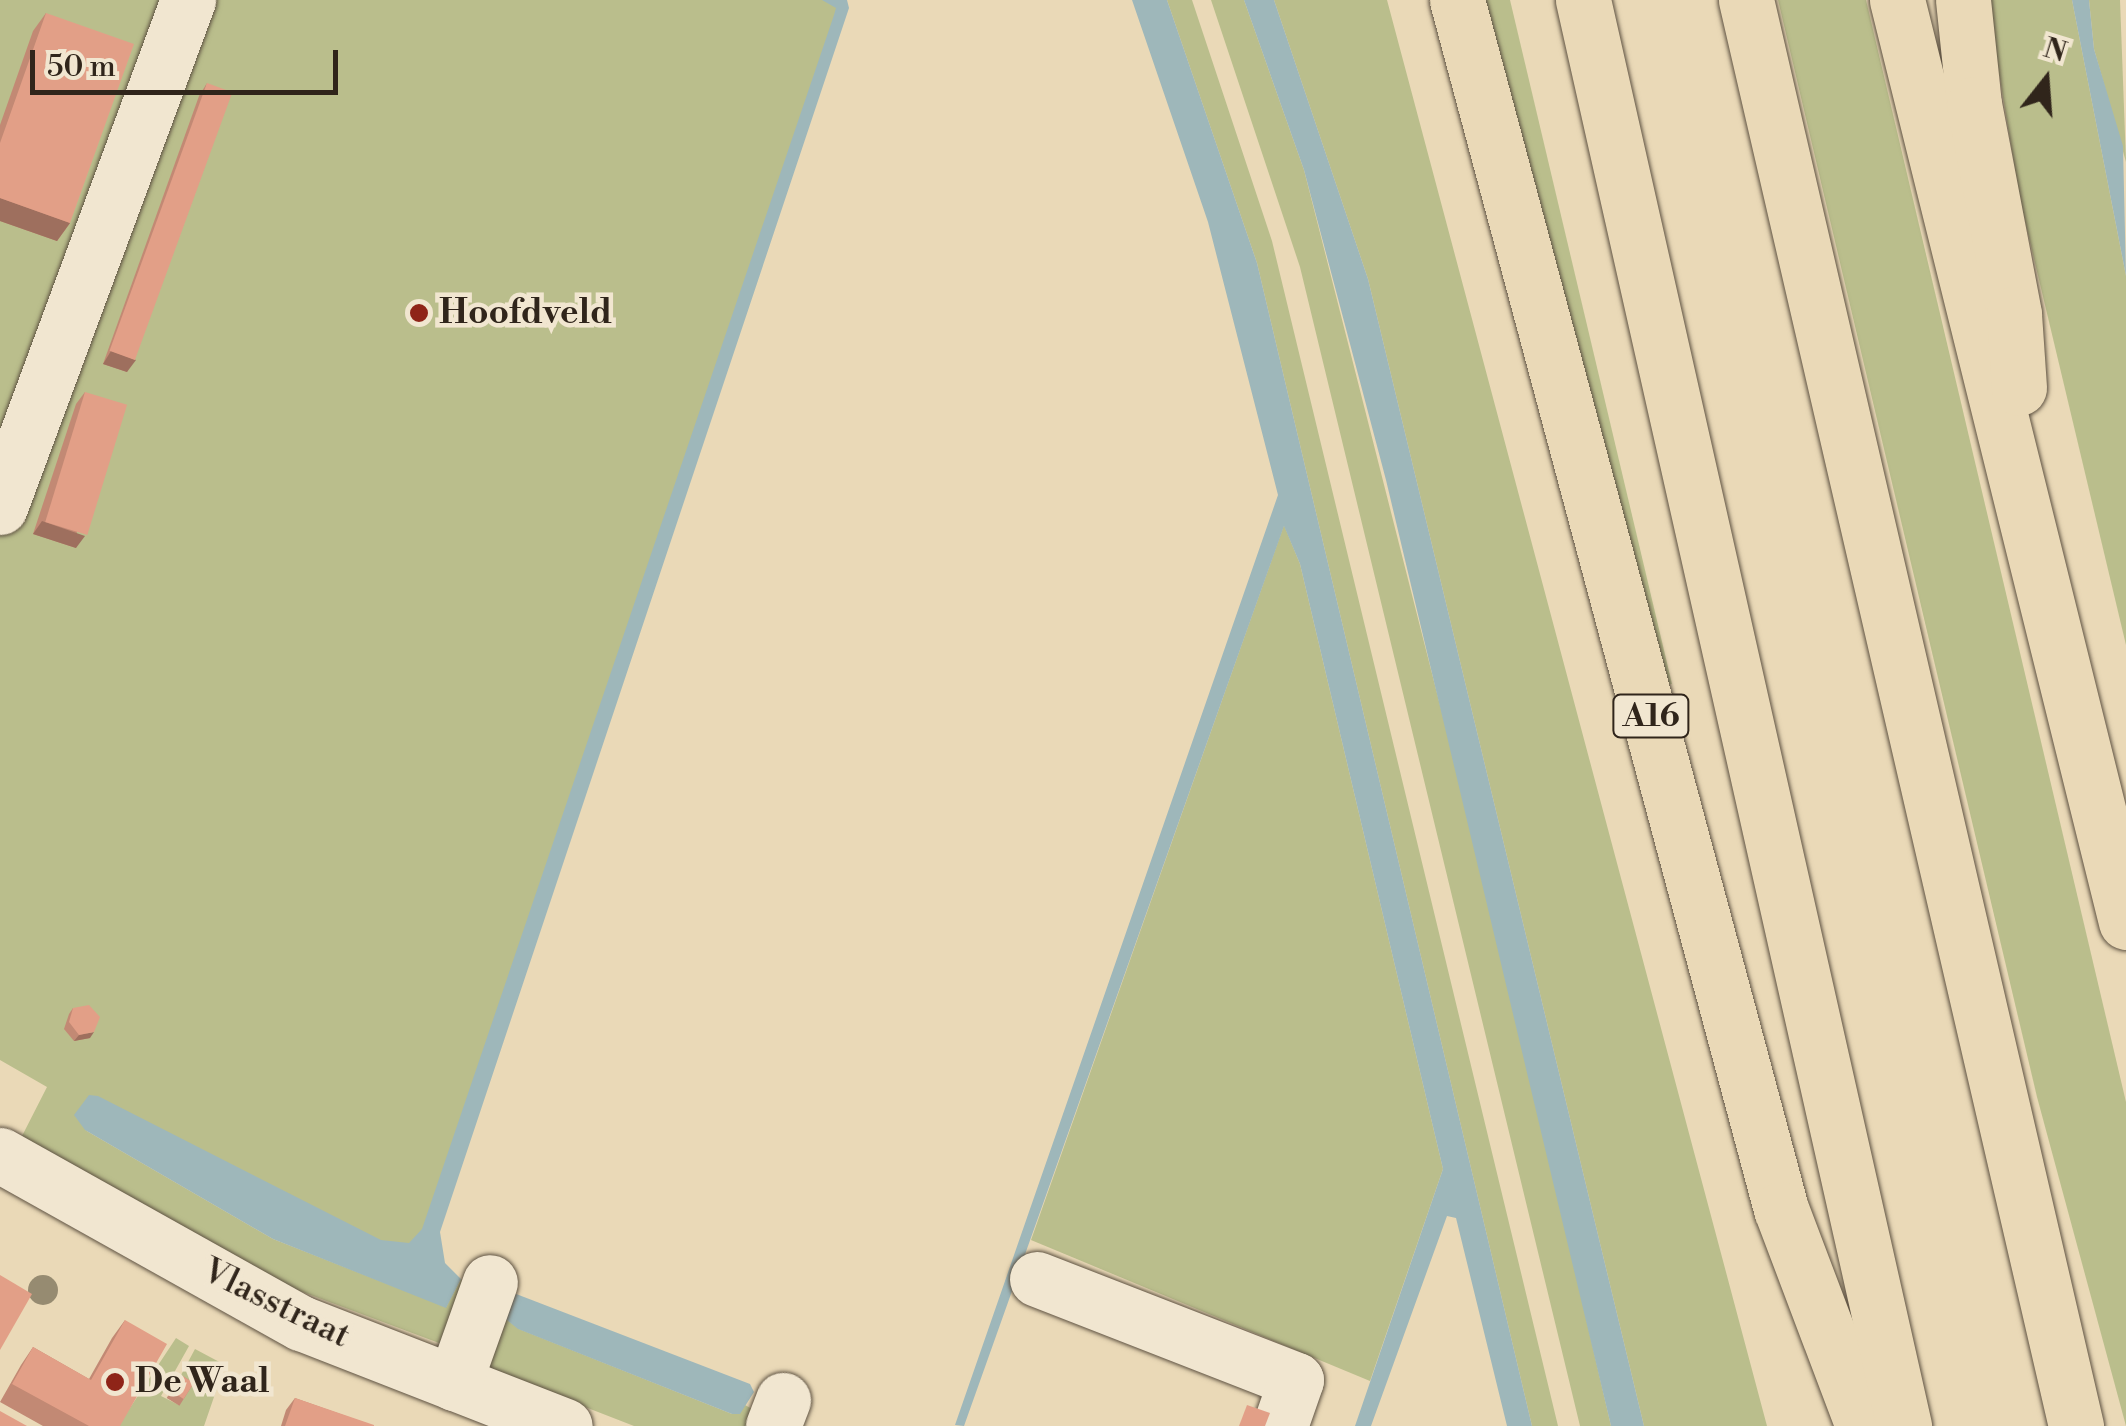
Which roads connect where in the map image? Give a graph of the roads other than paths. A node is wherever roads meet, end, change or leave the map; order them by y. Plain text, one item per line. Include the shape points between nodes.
1 (188, 0) edge
2 (1457, 0) edge
3 (1583, 0) edge
4 (1746, 0) edge
5 (1897, 0) edge
6 (1963, 0) edge
7 (0, 506) edge
8 (2027, 521) junction
9 (2126, 922) edge
10 (0, 1154) edge
11 (1036, 1279) dead end
12 (490, 1282) dead end
13 (454, 1383) junction
14 (565, 1426) edge
15 (1280, 1426) edge
16 (1863, 1426) edge
17 (1904, 1426) edge
18 (2076, 1426) edge

1 - 7 street
2 - 16 highway, A16 via 1781,1209
3 - 17 highway, A16
4 - 18 highway
5 - 8 highway
6 - 8 highway via 1974,104 2014,314
8 - 9 highway
10 - 13 street, Vlasstraat via 301,1322
11 - 15 street via 1296,1380
12 - 13 street
13 - 14 street, Vlasstraat

